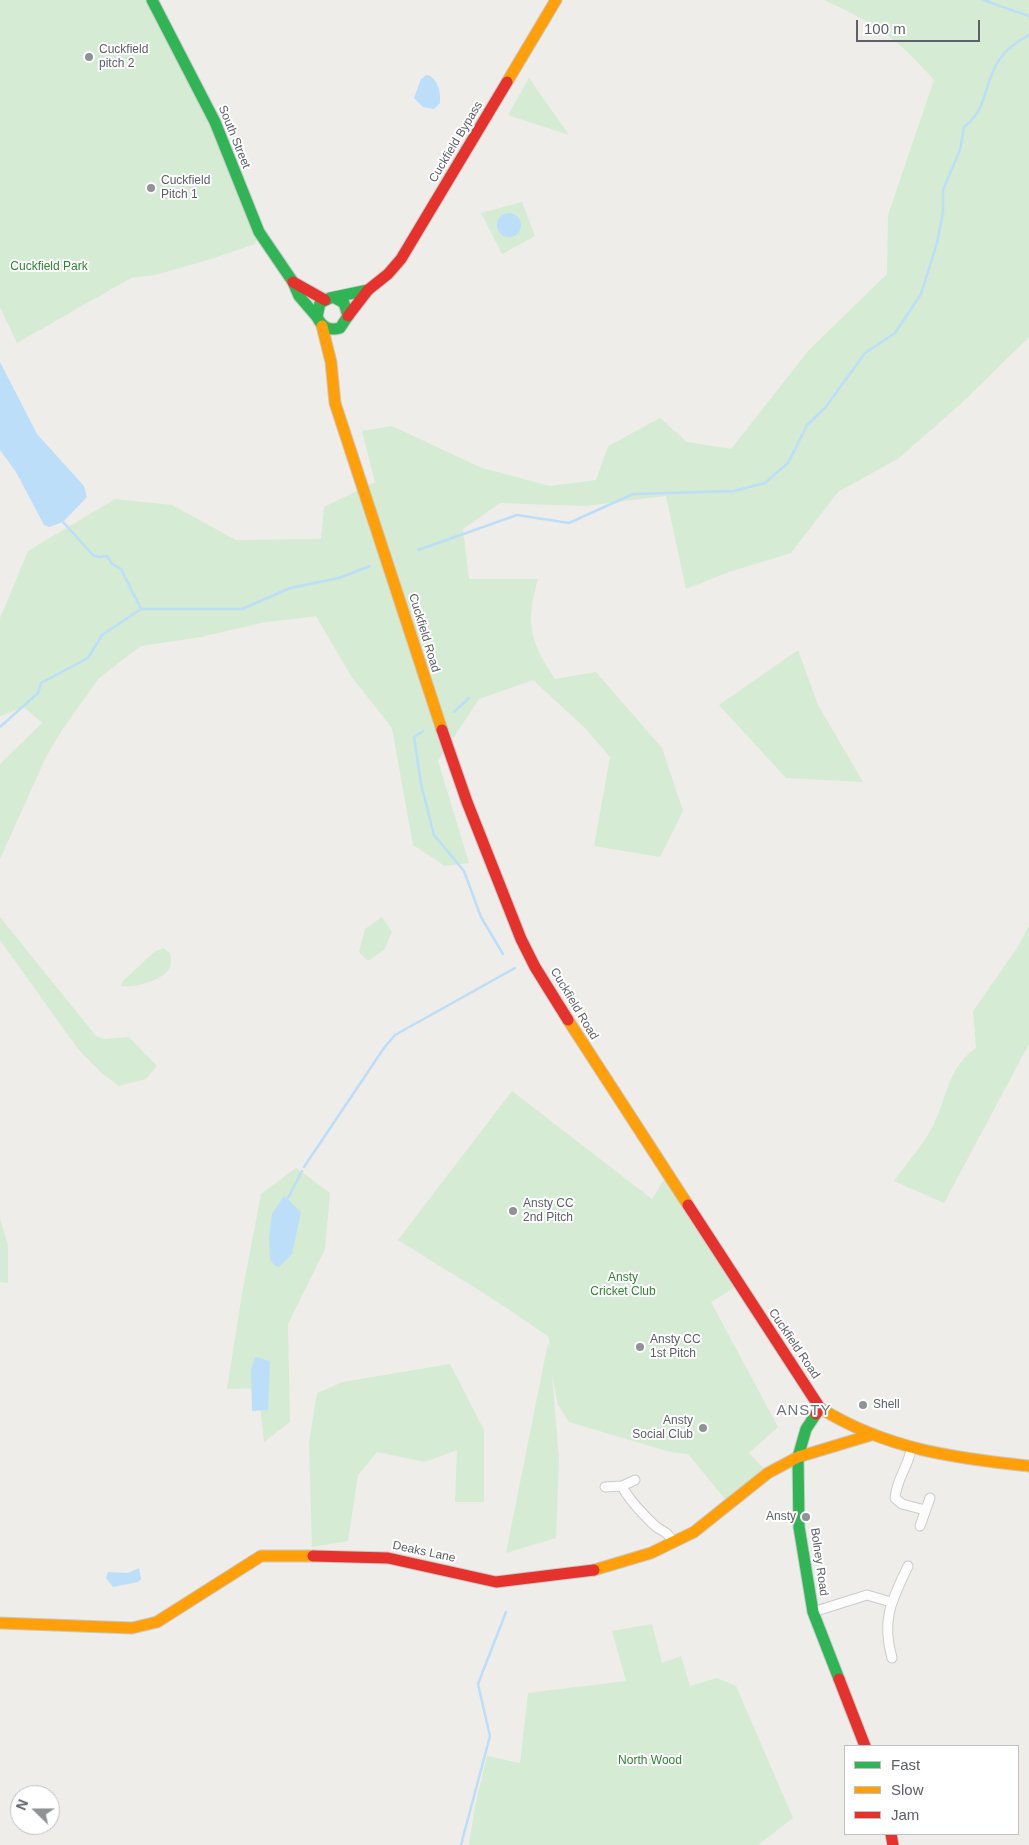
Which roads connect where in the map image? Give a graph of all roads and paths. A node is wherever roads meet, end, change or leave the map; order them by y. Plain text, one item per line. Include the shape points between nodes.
1 (152, 0) edge
2 (556, 0) edge
3 (293, 282) junction
4 (368, 290) junction
5 (330, 299) junction
6 (345, 321) junction
7 (320, 322) junction
8 (331, 362) junction
9 (820, 1408) junction
10 (871, 1435) junction
11 (911, 1449) junction
12 (798, 1457) junction
13 (1029, 1466) edge
14 (635, 1480) dead end
15 (622, 1486) junction
16 (605, 1487) dead end
17 (930, 1498) dead end
18 (925, 1510) junction
19 (920, 1526) dead end
20 (673, 1543) junction
21 (908, 1566) dead end
22 (891, 1602) junction
23 (813, 1612) junction
24 (0, 1623) edge
25 (892, 1658) dead end
26 (865, 1745) edge

1 - 3 main road, South Street via 214,122 259,232
2 - 4 main road, Cuckfield Bypass via 414,239 388,274
3 - 5 main road, South Street
3 - 7 main road, South Street via 299,296
4 - 5 main road, Cuckfield Bypass
4 - 6 main road, Cuckfield Bypass
5 - 6 main road via 344,303
5 - 7 main road via 318,308
6 - 7 main road via 333,330
6 - 8 main road, Cuckfield Road
7 - 8 main road, Cuckfield Road
8 - 9 main road, Cuckfield Road via 336,403 378,526 416,656 466,802 521,939 582,1043
9 - 10 main road, Cuckfield Road
9 - 12 main road, Bolney Road via 806,1430
10 - 11 main road, Cuckfield Road
10 - 12 main road, Deaks Lane
11 - 13 main road, Cuckfield Road
11 - 18 street via 895,1498 902,1504
12 - 20 main road, Deaks Lane via 768,1472 702,1527
12 - 23 main road, Bolney Road via 799,1527
14 - 15 street
15 - 16 street
15 - 20 street via 655,1526 668,1533
17 - 18 street
18 - 19 street
20 - 24 main road, Deaks Lane via 591,1571 496,1582 388,1558 261,1556 157,1622 123,1628
21 - 22 street
22 - 23 street via 867,1595
22 - 25 street via 886,1638
23 - 26 main road, Bolney Road

